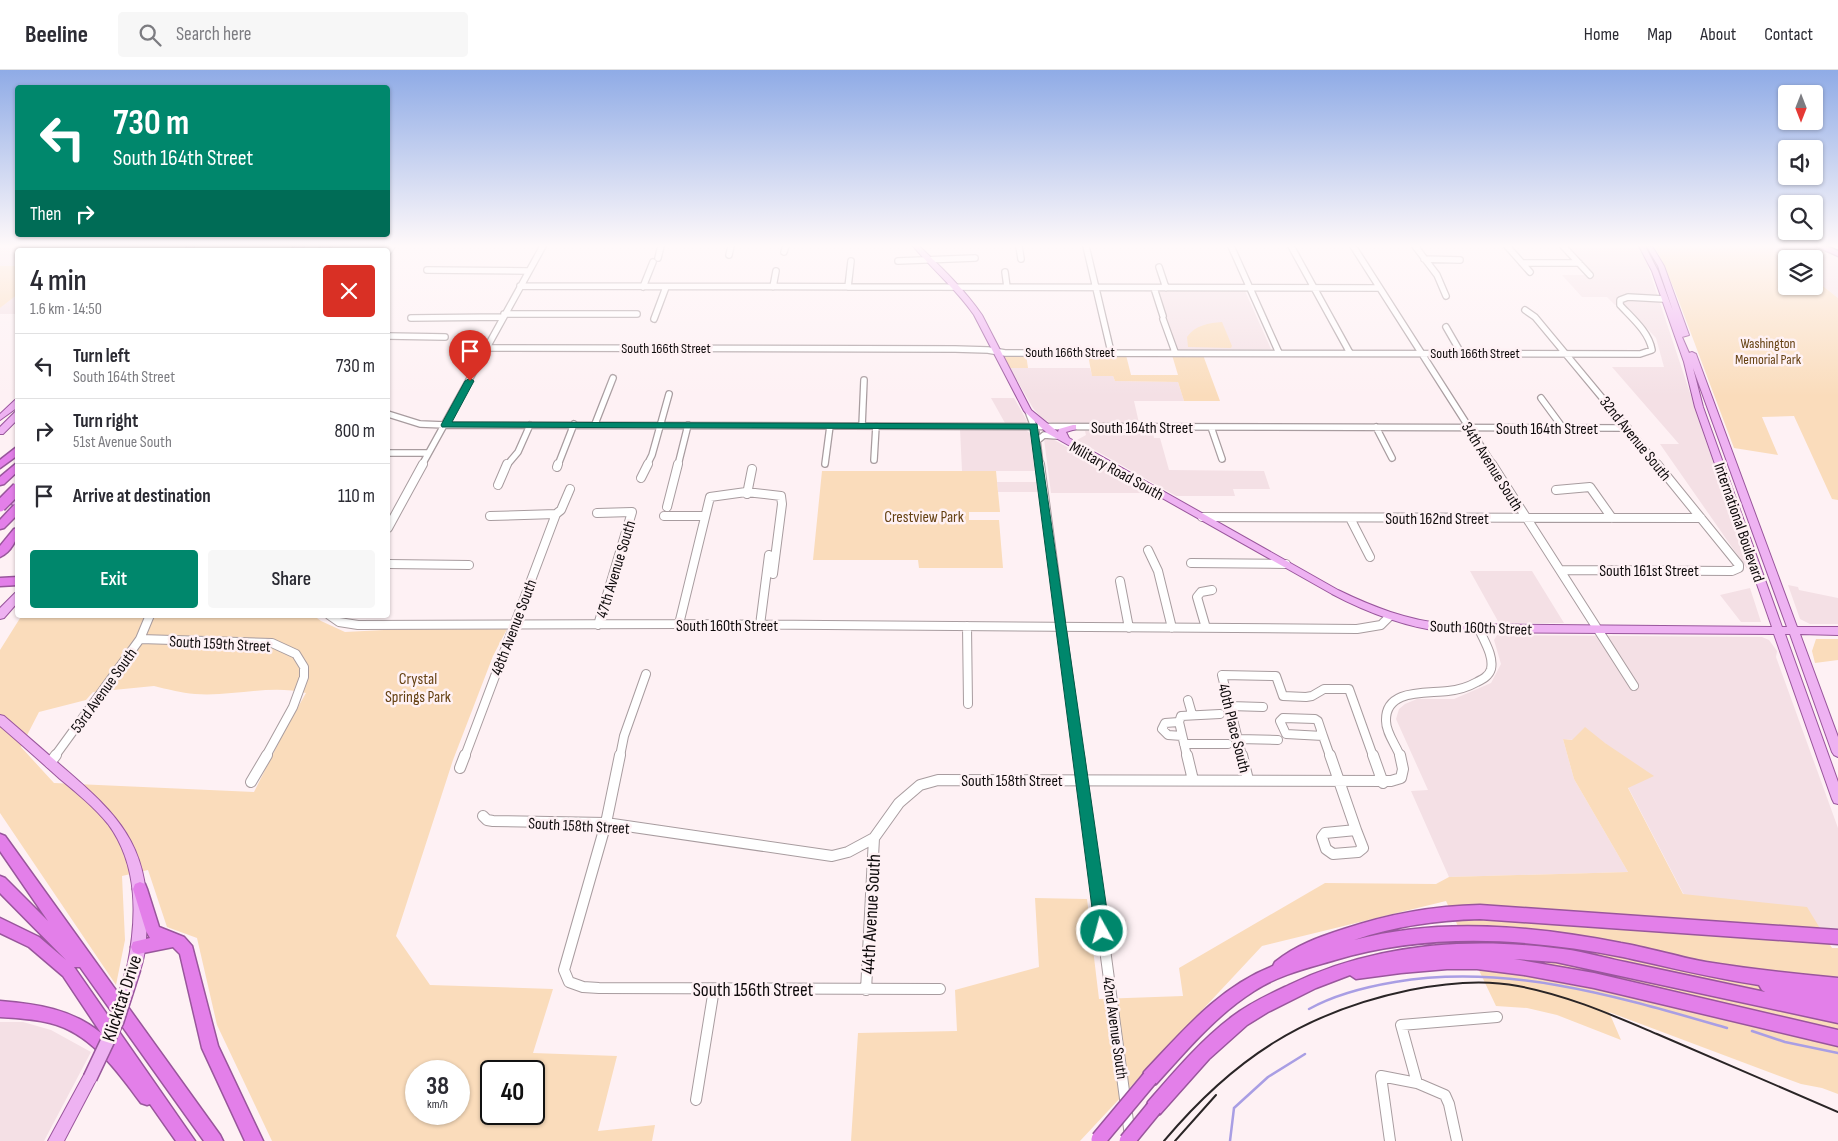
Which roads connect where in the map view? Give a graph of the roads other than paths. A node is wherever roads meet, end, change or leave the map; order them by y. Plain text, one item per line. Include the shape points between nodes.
1 (515, 296) edge
2 (663, 296) edge
3 (964, 296) edge
4 (1099, 296) edge
5 (1156, 296) edge
6 (1254, 296) edge
7 (1318, 296) edge
8 (1384, 296) edge
9 (1663, 296) edge
10 (1672, 296) edge
11 (1664, 299) junction
12 (1677, 309) junction
13 (1525, 310) dead end
14 (637, 314) dead end
15 (504, 316) junction
16 (411, 318) dead end
17 (654, 319) dead end
18 (1446, 326) dead end
19 (390, 336) edge
20 (444, 337) dead end
21 (488, 348) junction
22 (996, 351) junction
23 (1111, 352) junction
24 (1175, 352) junction
25 (1279, 353) junction
26 (1350, 353) junction
27 (1421, 353) junction
28 (1461, 353) junction
29 (1566, 354) junction
30 (613, 378) dead end
31 (864, 380) dead end
32 (669, 394) dead end
33 (1541, 398) dead end
34 (0, 406) edge
35 (13, 410) edge
36 (1028, 411) junction
37 (390, 415) edge
38 (0, 418) edge
39 (0, 422) edge
40 (574, 424) junction
41 (596, 424) junction
42 (445, 425) junction
43 (530, 425) junction
44 (661, 425) junction
45 (688, 425) junction
46 (830, 426) junction
47 (862, 426) junction
48 (876, 426) junction
49 (1034, 426) junction
50 (1044, 426) junction
51 (0, 427) edge
52 (1073, 427) junction
53 (1211, 427) junction
54 (1376, 427) junction
55 (1469, 428) junction
56 (1563, 428) junction
57 (1628, 428) junction
58 (0, 432) edge
59 (1057, 436) junction
60 (1037, 441) junction
61 (1066, 441) junction
62 (15, 444) edge
63 (15, 452) edge
64 (390, 452) edge
65 (428, 453) junction
66 (0, 454) edge
67 (1392, 458) dead end
68 (1222, 459) dead end
69 (874, 460) dead end
70 (825, 464) dead end
71 (15, 465) edge
72 (0, 466) edge
73 (15, 466) edge
74 (557, 467) dead end
75 (752, 469) dead end
76 (0, 477) edge
77 (641, 478) dead end
78 (0, 482) edge
79 (498, 485) dead end
80 (570, 489) dead end
81 (1556, 490) dead end
82 (15, 491) edge
83 (747, 494) junction
84 (0, 500) edge
85 (15, 502) edge
86 (0, 506) edge
87 (667, 507) dead end
88 (597, 512) dead end
89 (556, 514) junction
90 (15, 515) edge
91 (490, 516) dead end
92 (664, 516) dead end
93 (704, 516) junction
94 (1202, 517) junction
95 (1350, 518) junction
96 (1526, 518) junction
97 (1612, 518) junction
98 (1701, 518) junction
99 (390, 524) edge
100 (0, 526) edge
101 (15, 535) edge
102 (0, 544) edge
103 (1148, 550) dead end
104 (0, 553) edge
105 (769, 555) dead end
106 (1370, 557) dead end
107 (1191, 563) dead end
108 (390, 564) edge
109 (469, 564) dead end
110 (1286, 564) junction
111 (1560, 570) junction
112 (1737, 570) joint
113 (773, 574) dead end
114 (15, 581) edge
115 (1120, 581) dead end
116 (1, 583) edge
117 (15, 585) edge
118 (1212, 590) dead end
119 (15, 599) edge
120 (0, 615) edge
121 (1389, 617) junction
122 (149, 618) edge
123 (334, 618) edge
124 (514, 624) junction
125 (679, 624) junction
126 (598, 625) junction
127 (760, 625) junction
128 (967, 626) junction
129 (1063, 628) junction
130 (1129, 628) junction
131 (1172, 628) junction
132 (1206, 628) junction
133 (1479, 629) junction
134 (1599, 629) junction
135 (1778, 630) junction
136 (1793, 630) junction
137 (1838, 630) edge
138 (140, 639) junction
139 (646, 674) dead end
140 (1634, 686) dead end
141 (1188, 700) dead end
142 (968, 704) dead end
143 (1230, 706) junction
144 (1263, 707) dead end
145 (1192, 714) junction
146 (1220, 714) dead end
147 (0, 719) edge
148 (1180, 719) junction
149 (1323, 736) junction
150 (1238, 739) junction
151 (1183, 740) junction
152 (1278, 740) dead end
153 (1228, 744) dead end
154 (1838, 752) edge
155 (50, 763) junction
156 (460, 768) dead end
157 (1193, 780) junction
158 (1248, 780) junction
159 (1083, 781) junction
160 (251, 782) dead end
161 (1340, 782) junction
162 (1383, 783) junction
163 (1838, 799) edge
164 (483, 816) dead end
165 (606, 823) junction
166 (1356, 830) dead end
167 (874, 838) junction
168 (0, 840) edge
169 (0, 882) edge
170 (140, 889) junction
171 (0, 925) edge
172 (1838, 937) edge
173 (178, 940) junction
174 (138, 947) junction
175 (1717, 971) junction
176 (1275, 972) junction
177 (1320, 978) junction
178 (102, 986) junction
179 (1838, 986) edge
180 (714, 989) junction
181 (940, 989) dead end
182 (866, 990) junction
183 (1838, 1001) edge
184 (0, 1009) edge
185 (1838, 1015) edge
186 (1497, 1017) dead end
187 (1838, 1038) edge
188 (1417, 1084) junction
189 (696, 1100) dead end
190 (1098, 1140) edge
191 (56, 1141) edge
192 (181, 1141) edge
193 (186, 1141) edge
194 (214, 1141) edge
195 (254, 1141) edge
196 (1129, 1141) edge
197 (1390, 1141) edge
198 (1457, 1141) edge

1 - 15 street
2 - 17 street
3 - 22 main road, Military Road South
4 - 23 street
5 - 24 street
6 - 25 street
7 - 26 street
8 - 27 street, 34th Avenue South
9 - 11 main road, International Boulevard
10 - 12 main road, International Boulevard
11 - 12 main road
11 - 29 street, South 166th Street via 1628,297 1621,299 1619,304 1647,336 1652,350 1640,354
11 - 135 main road, International Boulevard
12 - 136 main road, International Boulevard
13 - 29 street, 32nd Avenue South via 1535,317
14 - 15 street
15 - 16 street
15 - 21 street
18 - 28 street
19 - 20 street
21 - 22 street, South 166th Street via 954,348
21 - 42 street
22 - 23 street, South 166th Street
22 - 36 main road, Military Road South
23 - 24 street, South 166th Street
24 - 25 street, South 166th Street
25 - 26 street, South 166th Street
26 - 27 street, South 166th Street
27 - 28 street, South 166th Street
27 - 55 street, 34th Avenue South
28 - 29 street, South 166th Street
29 - 57 street, 32nd Avenue South
30 - 41 street
31 - 47 street
32 - 44 street
33 - 56 street
34 - 35 main road
35 - 38 main road
35 - 39 main road
35 - 51 main road
35 - 58 main road
36 - 49 street, 42nd Avenue South
36 - 50 main road, Military Road South
37 - 42 street, South 164th Street via 420,424
40 - 41 street, South 164th Street
40 - 43 street, South 164th Street
40 - 74 street
41 - 44 street, South 164th Street
42 - 43 street, South 164th Street
42 - 65 street
43 - 79 street
44 - 45 street, South 164th Street
44 - 77 street
45 - 46 street, South 164th Street
45 - 87 street
46 - 47 street, South 164th Street
46 - 70 street
47 - 48 street, South 164th Street
48 - 49 street, South 164th Street
48 - 69 street
49 - 50 street, South 164th Street
49 - 60 street, 42nd Avenue South
50 - 52 street, South 164th Street
50 - 59 main road, Military Road South
52 - 53 street, South 164th Street
52 - 61 main road via 1062,432
53 - 54 street, South 164th Street
53 - 68 street
54 - 55 street, South 164th Street
54 - 67 street
55 - 56 street, South 164th Street
55 - 96 street, 34th Avenue South
56 - 57 street, South 164th Street
57 - 98 street, 32nd Avenue South
59 - 60 street via 1044,435
59 - 61 main road, Military Road South
60 - 129 street, 42nd Avenue South
61 - 94 main road, Military Road South
62 - 66 highway
63 - 72 highway
64 - 65 street
65 - 99 street
71 - 76 highway
73 - 78 highway
75 - 83 street
80 - 89 street, 48th Avenue South
81 - 97 street via 1590,487
82 - 86 highway, bridge
83 - 93 street via 716,494 710,497
83 - 113 street via 780,495 782,501
84 - 85 main road
88 - 126 street, 47th Avenue South via 632,512
89 - 91 street
89 - 124 street, 48th Avenue South
90 - 100 highway
90 - 102 highway
92 - 93 street
93 - 125 street
94 - 95 street, South 162nd Street
94 - 110 main road, Military Road South
95 - 96 street, South 162nd Street
95 - 106 street
96 - 97 street, South 162nd Street
96 - 111 street, 34th Avenue South
97 - 98 street, South 162nd Street
98 - 112 street, 32nd Avenue South via 1738,562
101 - 104 highway
103 - 131 street via 1158,571
105 - 127 street
107 - 110 street
108 - 109 street
110 - 121 main road, Military Road South via 1357,604
111 - 112 street, South 161st Street
111 - 134 street, 34th Avenue South
114 - 116 highway
115 - 130 street
116 - 117 highway
118 - 132 street via 1197,596
119 - 120 main road
121 - 132 street, South 160th Street via 1381,625 1364,629
121 - 133 main road, South 160th Street via 1427,626
122 - 138 street, 53rd Avenue South
123 - 124 street, South 160th Street via 358,625
124 - 126 street, South 160th Street
124 - 156 street, 48th Avenue South
125 - 126 street, South 160th Street
125 - 127 street, South 160th Street
127 - 128 street, South 160th Street
128 - 129 street, South 160th Street
128 - 142 street
129 - 130 street, South 160th Street
129 - 159 street, 42nd Avenue South
130 - 131 street, South 160th Street
131 - 132 street, South 160th Street
133 - 134 main road, South 160th Street
133 - 162 street, South 158th Street via 1492,666 1488,675 1450,691 1408,694 1390,706 1386,716 1388,726 1404,770 1399,780
134 - 135 main road, South 160th Street
134 - 140 street, 34th Avenue South
135 - 136 main road, South 160th Street
135 - 163 main road, International Boulevard
136 - 137 main road, South 160th Street
136 - 154 main road, International Boulevard
138 - 155 street, 53rd Avenue South
138 - 160 street, South 159th Street via 259,642 283,646 302,661 304,684
139 - 165 street via 624,736
141 - 145 street
143 - 144 street
143 - 150 street, 40th Place South
143 - 162 street, 40th Place South via 1222,675 1276,676 1283,696 1306,697 1324,689 1349,689
145 - 146 street
145 - 148 street
147 - 155 main road, Klickitat Drive
148 - 151 street
148 - 151 street via 1165,723 1162,729
149 - 149 street via 1315,719 1280,719 1286,734
149 - 161 street
150 - 152 street
150 - 158 street, 40th Place South
151 - 153 street
151 - 157 street
155 - 170 main road, Klickitat Drive via 97,804 114,824 130,852
157 - 158 street, South 158th Street
157 - 159 street, South 158th Street
158 - 161 street, South 158th Street
159 - 167 street, South 158th Street via 932,781 899,802
159 - 196 street, 42nd Avenue South
161 - 162 street, South 158th Street
161 - 166 street
164 - 165 street, South 158th Street via 493,821
165 - 167 street, South 158th Street via 820,856 848,852
165 - 180 street, South 156th Street via 564,970 567,980 572,985 581,986
167 - 182 street, 44th Avenue South
168 - 178 highway
169 - 178 highway
170 - 173 highway via 153,931
170 - 174 main road, Klickitat Drive
171 - 193 highway via 34,942 68,971
172 - 176 highway via 1448,912 1386,922 1324,942 1296,954
173 - 174 highway
173 - 195 highway via 188,951 210,1048
174 - 191 main road, Klickitat Drive, bridge via 117,1021
175 - 176 highway via 1584,944 1487,932 1374,941
175 - 179 highway
175 - 183 highway
176 - 190 highway, bridge via 1247,986 1220,1008 1150,1078
177 - 185 highway via 1372,960 1412,954 1514,950 1603,964
177 - 187 highway via 1435,962 1529,967
177 - 196 highway, bridge via 1301,985 1236,1024 1192,1064
178 - 194 highway
180 - 182 street, South 156th Street
180 - 189 street
181 - 182 street, South 156th Street
184 - 192 highway via 51,1014 75,1023 97,1037 119,1060
186 - 188 street via 1401,1025
188 - 197 street via 1382,1076
188 - 198 street via 1445,1095

